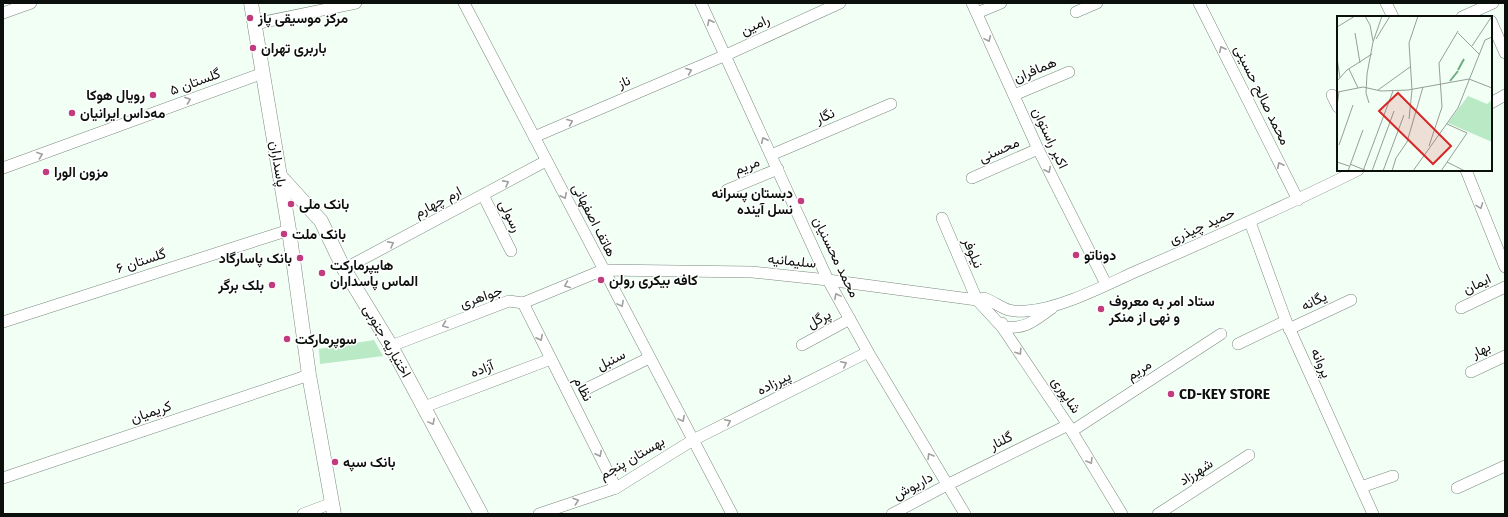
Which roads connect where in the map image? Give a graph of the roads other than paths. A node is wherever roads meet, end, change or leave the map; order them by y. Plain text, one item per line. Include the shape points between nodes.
1 (31, 3) edge
2 (251, 3) edge
3 (356, 3) edge
4 (464, 3) edge
5 (701, 3) edge
6 (840, 3) edge
7 (972, 3) edge
8 (1001, 3) edge
9 (1097, 3) edge
10 (1200, 3) edge
11 (1386, 3) edge
12 (1488, 7) edge
13 (1076, 12) dead end
14 (3, 13) edge
15 (977, 13) junction
16 (1392, 16) edge
17 (1465, 16) edge
18 (254, 24) junction
19 (1492, 24) edge
20 (1501, 48) edge
21 (726, 55) junction
22 (1069, 72) dead end
23 (263, 73) junction
24 (1014, 95) junction
25 (1332, 95) dead end
26 (1505, 96) edge
27 (1492, 102) edge
28 (890, 104) dead end
29 (1337, 105) edge
30 (534, 137) junction
31 (1038, 149) junction
32 (772, 155) junction
33 (546, 161) junction
34 (3, 168) edge
35 (778, 169) junction
36 (1356, 171) edge
37 (1466, 171) edge
38 (280, 176) junction
39 (972, 178) dead end
40 (727, 190) dead end
41 (483, 195) junction
42 (1298, 200) junction
43 (942, 218) dead end
44 (1250, 222) junction
45 (289, 230) junction
46 (1501, 249) edge
47 (511, 251) dead end
48 (1505, 267) edge
49 (344, 269) junction
50 (603, 270) junction
51 (828, 280) junction
52 (1106, 284) junction
53 (1505, 287) edge
54 (977, 300) junction
55 (1351, 300) dead end
56 (523, 303) junction
57 (1056, 305) junction
58 (1461, 308) dead end
59 (1007, 310) junction
60 (850, 320) junction
61 (3, 322) edge
62 (1288, 325) junction
63 (1002, 327) junction
64 (1221, 334) dead end
65 (1238, 344) dead end
66 (802, 345) dead end
67 (391, 346) junction
68 (868, 352) junction
69 (1505, 356) edge
70 (550, 358) junction
71 (649, 358) junction
72 (1470, 372) dead end
73 (309, 375) junction
74 (586, 389) dead end
75 (424, 407) junction
76 (1070, 428) junction
77 (694, 440) junction
78 (1249, 455) dead end
79 (1505, 466) edge
80 (1392, 476) dead end
81 (3, 478) edge
82 (948, 485) junction
83 (1361, 487) junction
84 (616, 488) junction
85 (1457, 488) dead end
86 (333, 509) edge
87 (303, 514) edge
88 (481, 514) edge
89 (539, 514) edge
90 (732, 514) edge
91 (892, 514) edge
92 (965, 514) edge
93 (1122, 514) edge
94 (1158, 514) edge
95 (1374, 514) edge

1 - 14 street
2 - 18 main road, پاسداران
3 - 18 street
4 - 30 street, هاتف اصفهانی
21 -> 5 street, محمد محسنیان
6 - 21 street, رامین
7 - 15 street, اکبر راستوان
8 - 15 street
9 - 13 street
42 -> 10 street, محمد صالح حسینی
11 - 16 street
12 - 17 street
15 -> 24 street, اکبر راستوان
18 - 23 main road, پاسداران
19 - 20 street
30 -> 21 street, ناز
32 -> 21 street, محمد محسنیان
22 - 24 street, همافران
34 -> 23 street, گلستان ۵
23 - 38 main road, پاسداران
24 - 31 street, اکبر راستوان
25 - 29 street
26 - 27 street
28 - 32 street, نگار
30 - 33 street, هاتف اصفهانی
31 - 39 street, محسنی
31 -> 52 street, اکبر راستوان
32 - 35 street, محمد محسنیان
41 -> 33 street, ارم چهارم
33 -> 50 street, هاتف اصفهانی
35 - 40 street, مریم
35 - 51 street, محمد محسنیان
36 - 42 street, حمید چیذری
37 -> 46 street
38 - 45 main road, پاسداران
38 - 49 main road, اختیاریه جنوبی via 321,221
41 - 47 street, رسولی
49 -> 41 street, ارم چهارم
42 - 44 street, حمید چیذری
43 - 54 street, نیلوفر
44 - 52 street, حمید چیذری
44 - 62 street, پروانه
45 - 61 street, گلستان ۶
45 - 73 main road, پاسداران
46 - 48 street
49 - 67 main road, اختیاریه جنوبی
50 - 51 street, سلیمانیه via 752,272
50 -> 56 street, جواهری
50 -> 71 street, هاتف اصفهانی
51 - 54 street, سلیمانیه
60 -> 51 street, محمد محسنیان
52 - 57 street, حمید چیذری
53 - 58 street, ایمان
54 - 59 street, حمید چیذری via 984,298
54 - 63 street, شاپوری
55 - 62 street, یگانه
56 -> 67 street, جواهری via 509,301
56 -> 70 street, نظام
57 - 59 street, حمید چیذری via 1033,311
57 - 63 street, حمید چیذری via 1026,326
59 - 63 street
60 - 66 street, پرگل
60 - 68 street, محمد محسنیان
62 - 65 street
62 - 83 street, پروانه
63 -> 76 street, شاپوری
64 - 76 street, مریم
67 - 75 main road, اختیاریه جنوبی
77 -> 68 street, پیرزاده
82 -> 68 street, محمد محسنیان
69 - 72 street, بهار
70 - 75 street, آزاده
70 -> 84 street, نظام
71 - 74 street, سنبل
71 -> 77 street, هاتف اصفهانی
73 - 81 street, کریمیان
73 - 86 main road, پاسداران
75 -> 88 main road, اختیاریه جنوبی
76 - 82 street, گلنار
76 -> 93 street, شاپوری
77 - 84 street, بهستان پنجم
77 - 90 street, هاتف اصفهانی
78 - 94 street, شهرزاد
79 - 85 street
80 - 83 street
82 - 91 street, داریوش
82 - 92 street, محمد محسنیان
83 - 95 street, پروانه
89 -> 84 street, بهستان پنجم
86 - 87 street

